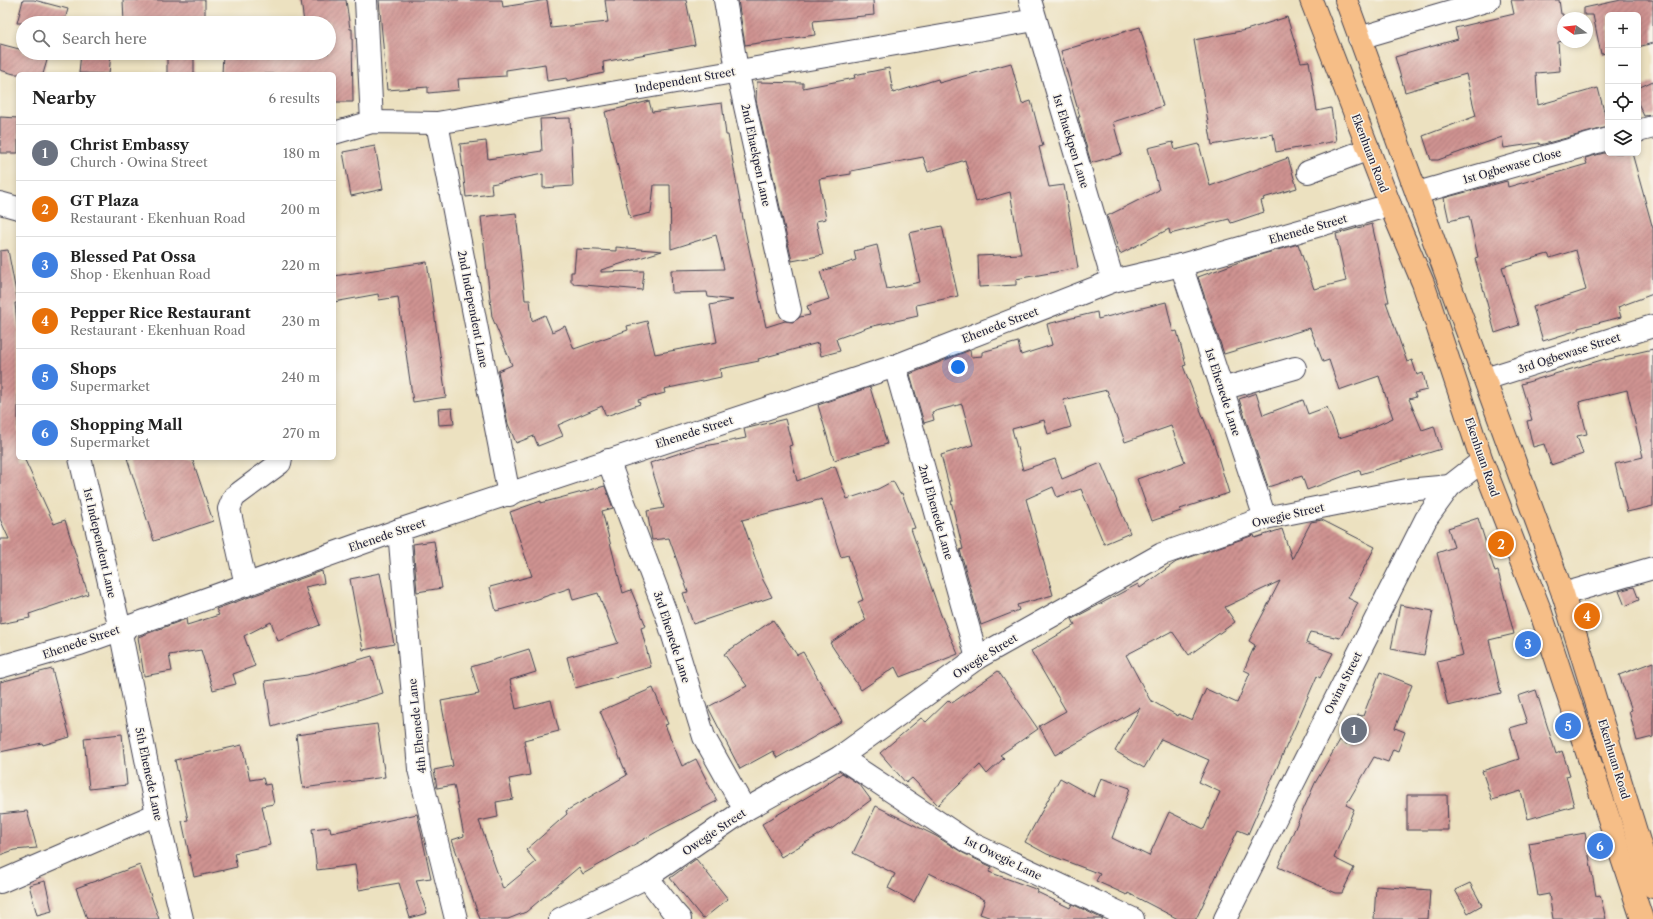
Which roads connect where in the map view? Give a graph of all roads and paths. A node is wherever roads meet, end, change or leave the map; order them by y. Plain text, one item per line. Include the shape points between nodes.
1 (366, 0) edge
2 (725, 0) edge
3 (1311, 0) edge
4 (1346, 0) edge
5 (1489, 0) edge
6 (1033, 10) edge
7 (1359, 38) junction
8 (738, 70) junction
9 (372, 122) junction
10 (437, 123) junction
11 (1653, 127) edge
12 (1641, 130) edge
13 (336, 132) edge
14 (1605, 141) edge
15 (1369, 149) junction
16 (1308, 172) dead end
17 (1416, 193) junction
18 (0, 203) edge
19 (1390, 205) junction
20 (16, 207) edge
21 (1181, 265) junction
22 (1113, 281) junction
23 (790, 310) dead end
24 (1653, 326) edge
25 (895, 366) junction
26 (1295, 368) dead end
27 (1485, 379) junction
28 (1222, 389) junction
29 (80, 460) edge
30 (281, 460) edge
31 (608, 460) junction
32 (1482, 461) junction
33 (1450, 486) junction
34 (509, 495) junction
35 (1264, 518) junction
36 (399, 530) junction
37 (1653, 568) edge
38 (246, 585) junction
39 (1563, 594) junction
40 (120, 629) junction
41 (977, 658) junction
42 (0, 667) edge
43 (840, 757) junction
44 (745, 810) junction
45 (157, 814) junction
46 (647, 877) junction
47 (0, 882) edge
48 (1653, 887) edge
49 (182, 919) edge
50 (456, 919) edge
51 (560, 919) edge
52 (680, 919) edge
53 (1134, 919) edge
54 (1225, 919) edge
55 (1642, 919) edge

1 - 9 street
2 - 8 street, 2nd Ehaekpen Lane
3 - 15 main road, Ekenhuan Road
4 - 7 main road, Ekenhuan Road
5 - 7 street
6 - 8 street, Independent Street
6 - 22 street, 1st Ehaekpen Lane
7 - 17 main road, Ekenhuan Road
8 - 10 street, Independent Street
8 - 23 street, 2nd Ehaekpen Lane
9 - 10 street, Independent Street
9 - 13 street, Independent Street
10 - 34 street, 2nd Independent Lane
11 - 12 street
14 - 17 street, 1st Ogbewase Close
15 - 16 street
15 - 19 main road, Ekenhuan Road
17 - 27 main road, Ekenhuan Road
18 - 20 street
19 - 21 street, Ehenede Street
19 - 32 main road, Ekenhuan Road via 1423,283
21 - 22 street, Ehenede Street
21 - 28 street, 1st Ehenede Lane
22 - 25 street, Ehenede Street
24 - 27 street, 3rd Ogbewase Street
25 - 31 street, Ehenede Street
25 - 41 street, 2nd Ehenede Lane
26 - 28 street
27 - 39 main road, Ekenhuan Road
28 - 35 street, 1st Ehenede Lane
29 - 40 street, 1st Independent Lane
30 - 38 street via 234,497 229,509
31 - 34 street, Ehenede Street
31 - 44 street, 3rd Ehenede Lane via 667,616 704,737
32 - 33 street, Owina Street
32 - 55 main road, Ekenhuan Road via 1540,610
33 - 35 street, Owegie Street via 1407,490
33 - 54 street, Owina Street via 1426,519
34 - 36 street, Ehenede Street
35 - 41 street, Owegie Street via 1162,554
36 - 38 street, Ehenede Street
36 - 50 street, 4th Ehenede Lane via 420,769
37 - 39 street
38 - 40 street, Ehenede Street
39 - 48 main road, Ekenhuan Road
40 - 42 street, Ehenede Street via 80,644
40 - 45 street, 5th Ehenede Lane
41 - 43 street, Owegie Street
43 - 44 street, Owegie Street
43 - 53 street, 1st Owegie Lane via 968,842
44 - 46 street, Owegie Street
45 - 47 street
45 - 49 street, 5th Ehenede Lane
46 - 51 street, Owegie Street
46 - 52 street

